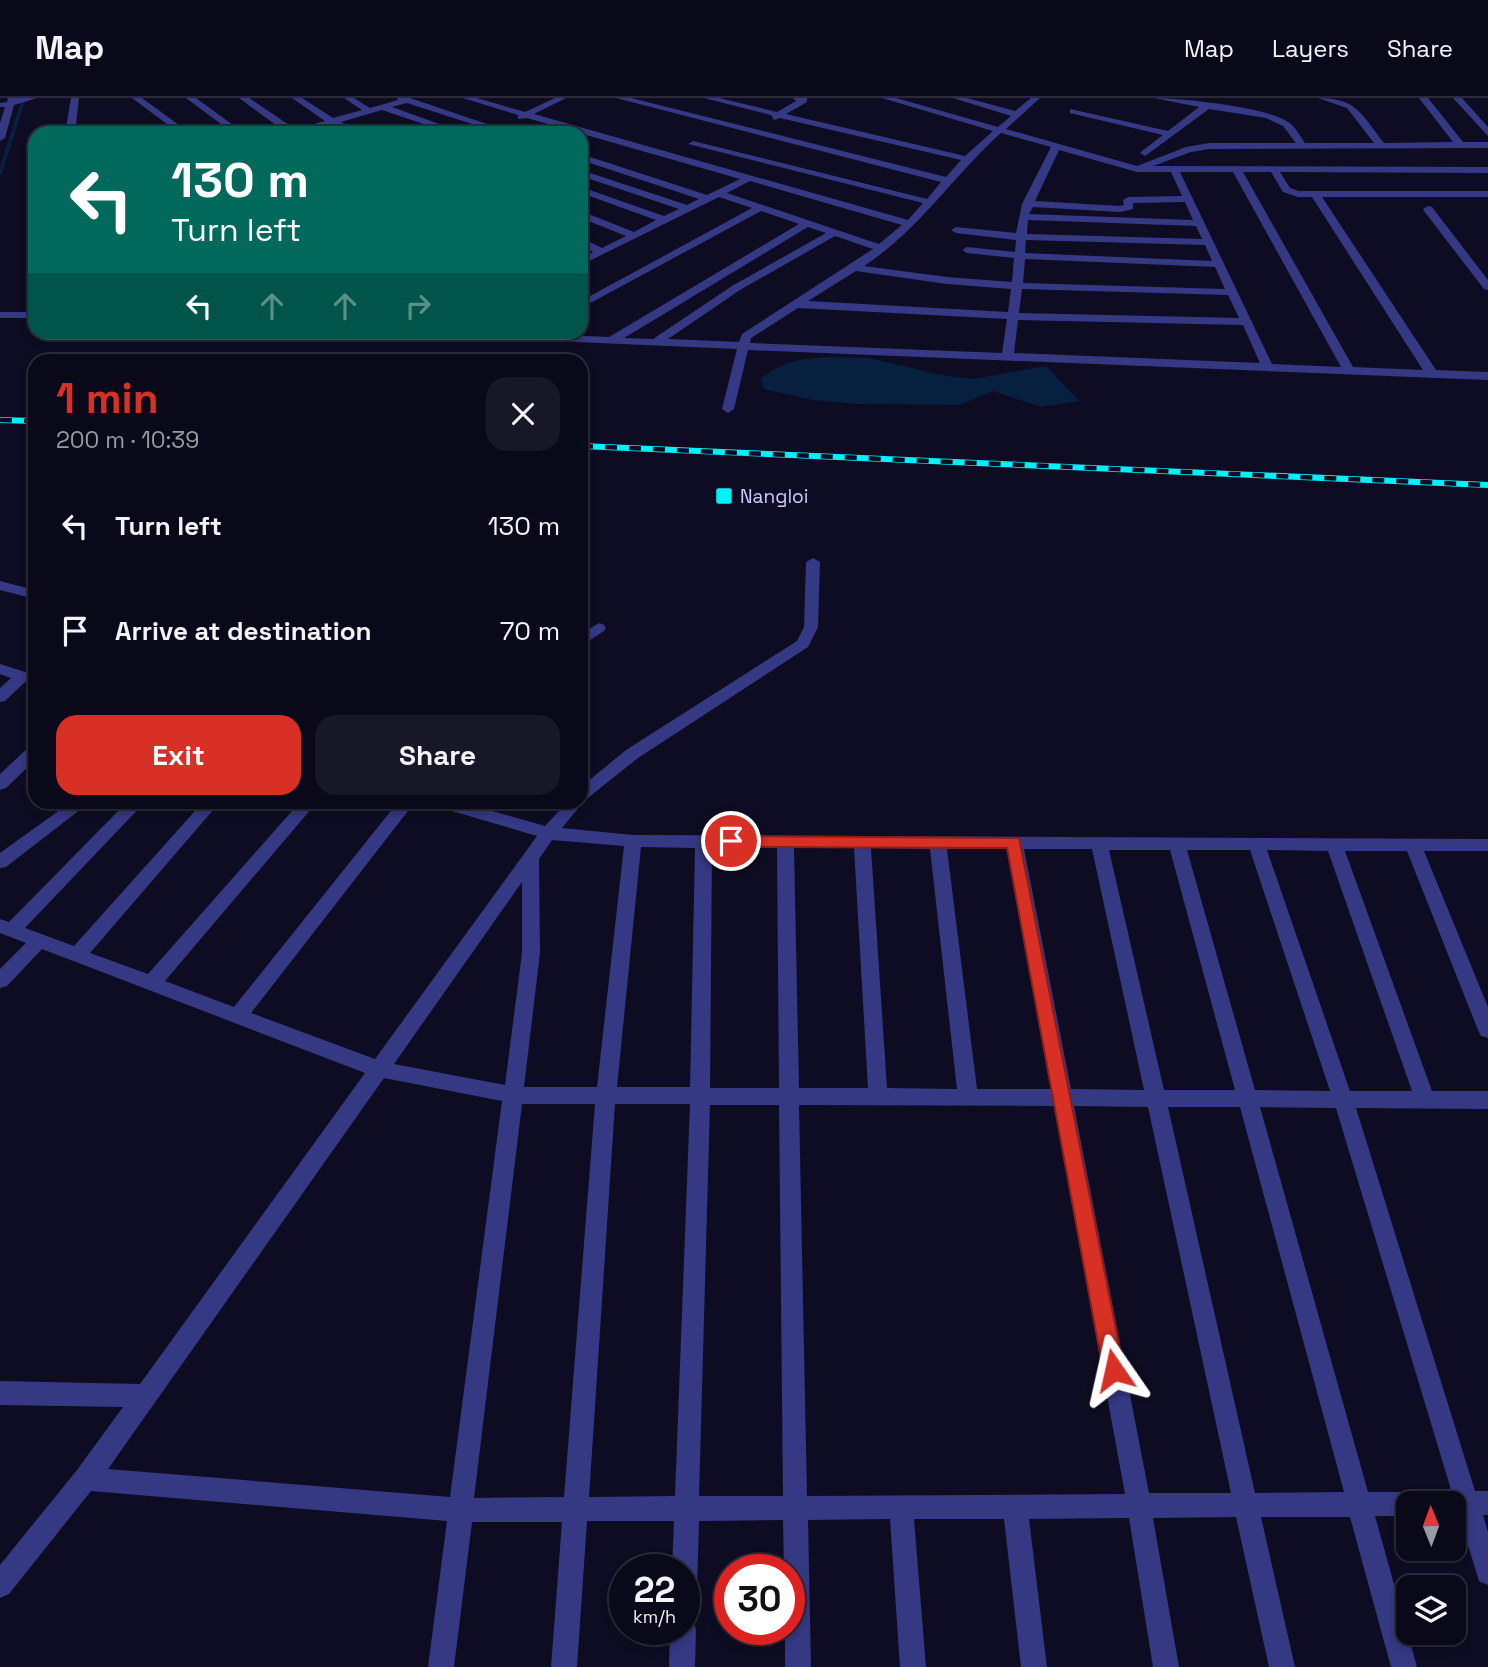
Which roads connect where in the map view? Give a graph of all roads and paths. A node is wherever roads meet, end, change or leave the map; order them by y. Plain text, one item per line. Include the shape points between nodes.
1 (32, 98) edge
2 (75, 98) edge
3 (136, 98) edge
4 (190, 98) edge
5 (243, 98) edge
6 (296, 98) edge
7 (348, 98) edge
8 (467, 98) edge
9 (562, 98) edge
10 (620, 98) edge
11 (708, 98) edge
12 (886, 98) edge
13 (957, 98) edge
14 (1036, 98) edge
15 (1157, 98) edge
16 (1322, 98) edge
17 (1423, 98) edge
18 (1458, 98) edge
19 (404, 99) edge
20 (803, 99) edge
21 (10, 102) edge
22 (1207, 106) junction
23 (382, 107) junction
24 (369, 111) junction
25 (1073, 111) dead end
26 (1015, 114) junction
27 (525, 115) junction
28 (777, 115) junction
29 (333, 122) junction
30 (71, 126) edge
31 (175, 126) edge
32 (229, 126) edge
33 (284, 126) edge
34 (319, 126) edge
35 (342, 126) edge
36 (438, 126) edge
37 (488, 126) edge
38 (499, 126) edge
39 (562, 126) edge
40 (998, 130) junction
41 (1488, 133) edge
42 (588, 134) edge
43 (754, 134) junction
44 (1170, 134) junction
45 (0, 138) edge
46 (744, 140) dead end
47 (693, 144) dead end
48 (1302, 145) junction
49 (1381, 145) junction
50 (1460, 145) junction
51 (1488, 145) edge
52 (1056, 146) junction
53 (1145, 153) dead end
54 (588, 159) edge
55 (967, 159) junction
56 (771, 163) junction
57 (1137, 169) junction
58 (1236, 169) junction
59 (1174, 170) junction
60 (1273, 170) junction
61 (1488, 170) edge
62 (588, 175) edge
63 (747, 179) junction
64 (948, 181) junction
65 (588, 192) edge
66 (718, 193) junction
67 (1488, 194) edge
68 (1316, 195) junction
69 (706, 198) junction
70 (1189, 199) junction
71 (929, 202) junction
72 (1027, 204) junction
73 (761, 207) junction
74 (687, 208) junction
75 (1428, 209) dead end
76 (588, 217) edge
77 (1023, 217) junction
78 (666, 220) junction
79 (807, 223) junction
80 (1201, 223) junction
81 (910, 224) junction
82 (956, 230) dead end
83 (835, 232) junction
84 (636, 236) junction
85 (1021, 237) junction
86 (1208, 242) junction
87 (588, 244) edge
88 (881, 248) junction
89 (967, 250) dead end
90 (602, 253) junction
91 (1020, 256) junction
92 (588, 259) edge
93 (1219, 264) junction
94 (853, 267) junction
95 (1017, 285) junction
96 (1488, 287) edge
97 (1232, 292) junction
98 (588, 301) edge
99 (794, 304) junction
100 (0, 315) edge
101 (28, 316) edge
102 (1012, 316) junction
103 (1246, 322) junction
104 (588, 339) edge
105 (612, 340) junction
106 (656, 342) junction
107 (744, 344) junction
108 (1008, 355) junction
109 (1268, 367) junction
110 (1349, 370) junction
111 (1432, 374) junction
112 (1488, 376) edge
113 (728, 409) dead end
114 (813, 562) dead end
115 (0, 585) edge
116 (28, 593) edge
117 (599, 628) dead end
118 (588, 636) edge
119 (0, 670) edge
120 (28, 678) edge
121 (28, 679) edge
122 (0, 697) edge
123 (28, 758) edge
124 (0, 784) edge
125 (588, 790) edge
126 (72, 809) edge
127 (130, 809) edge
128 (206, 809) edge
129 (303, 809) edge
130 (401, 809) edge
131 (464, 809) edge
132 (570, 809) edge
133 (548, 834) junction
134 (633, 841) junction
135 (704, 841) junction
136 (785, 842) junction
137 (862, 842) junction
138 (938, 842) junction
139 (1014, 842) junction
140 (1099, 843) junction
141 (1177, 843) junction
142 (1256, 844) junction
143 (1334, 844) junction
144 (1413, 845) junction
145 (1487, 848) edge
146 (531, 860) junction
147 (0, 862) edge
148 (6, 929) edge
149 (39, 941) junction
150 (77, 955) junction
151 (0, 981) edge
152 (152, 984) junction
153 (238, 1016) junction
154 (1488, 1030) edge
155 (378, 1069) junction
156 (513, 1095) junction
157 (606, 1096) junction
158 (700, 1096) junction
159 (787, 1096) junction
160 (878, 1097) junction
161 (968, 1097) junction
162 (1063, 1098) junction
163 (1155, 1098) junction
164 (1250, 1099) junction
165 (1343, 1100) junction
166 (1425, 1100) junction
167 (1488, 1100) edge
168 (0, 1393) edge
169 (145, 1396) junction
170 (86, 1479) junction
171 (1357, 1504) junction
172 (1396, 1504) edge
173 (1469, 1504) edge
174 (1139, 1505) junction
175 (1246, 1505) junction
176 (1015, 1506) junction
177 (796, 1507) junction
178 (901, 1507) junction
179 (687, 1508) junction
180 (576, 1509) junction
181 (462, 1510) junction
182 (685, 1554) edge
183 (1488, 1572) edge
184 (0, 1585) edge
185 (683, 1645) edge
186 (441, 1667) edge
187 (564, 1667) edge
188 (682, 1667) edge
189 (798, 1667) edge
190 (913, 1667) edge
191 (1034, 1667) edge
192 (1166, 1667) edge
193 (1282, 1667) edge
194 (1404, 1667) edge

1 - 21 street
2 - 30 street
3 - 31 street
4 - 32 street
5 - 33 street
6 - 29 street
7 - 24 street
8 - 27 street
9 - 27 street
10 - 43 street
11 - 28 street
12 - 40 street
13 - 26 street
14 - 26 street
15 - 22 street
16 - 49 street via 1350,106
17 - 50 street
18 - 41 street
19 - 23 street
19 - 37 street
20 - 28 street
21 - 45 street
22 - 44 street
22 - 48 street via 1281,120
23 - 24 street
23 - 36 street
24 - 29 street
25 - 44 street
26 - 40 street
27 - 38 street
27 - 39 street
28 - 43 street
28 - 55 street
29 - 34 street
29 - 35 street
40 - 52 street
40 - 55 street
42 - 63 street
43 - 46 street
43 - 64 street
44 - 53 street
47 - 56 street via 729,149
48 - 49 street
48 - 57 street via 1198,147
49 - 50 street
50 - 51 street
52 - 57 street
52 - 72 street
54 - 69 street
55 - 64 street
56 - 63 street
56 - 71 street
57 - 59 street
58 - 59 street
58 - 60 street
58 - 110 street
59 - 70 street
60 - 61 street
60 - 68 street via 1290,193
62 - 74 street
63 - 66 street
63 - 81 street
64 - 71 street
65 - 78 street
66 - 69 street
66 - 73 street
67 - 68 street
68 - 111 street
69 - 74 street
70 - 72 street via 1132,199 1127,201 1129,208 1121,209
70 - 80 street
71 - 81 street
72 - 77 street
73 - 79 street
73 - 98 street
74 - 78 street
75 - 96 street
76 - 84 street
77 - 80 street
77 - 85 street
78 - 84 street
79 - 83 street
79 - 105 street
80 - 86 street
81 - 88 street
82 - 85 street
83 - 88 street
83 - 106 street via 736,288
84 - 90 street
85 - 86 street
85 - 91 street
86 - 93 street
87 - 90 street
88 - 94 street
89 - 91 street
90 - 92 street
91 - 93 street
91 - 95 street
93 - 97 street
94 - 95 street via 919,278
94 - 99 street
95 - 97 street
95 - 102 street
97 - 103 street
99 - 102 street
99 - 107 street via 752,330
100 - 101 street
102 - 103 street
102 - 108 street
103 - 109 street
104 - 105 street
105 - 106 street
106 - 107 street
107 - 108 street
107 - 113 street
108 - 109 street
109 - 110 street
110 - 111 street
111 - 112 street
114 - 125 street via 811,627 803,644 632,754
115 - 116 street
117 - 118 street
119 - 120 street
121 - 122 street
123 - 124 street
126 - 147 street
127 - 148 street
128 - 150 street
129 - 152 street
130 - 153 street
131 - 133 street
132 - 133 street
133 - 134 street
133 - 146 street
134 - 135 street
134 - 157 street
135 - 136 street
135 - 158 street
136 - 137 street
136 - 159 street
137 - 138 street
137 - 160 street
138 - 139 street
138 - 161 street
139 - 140 street
139 - 162 street
140 - 141 street
140 - 163 street
141 - 142 street
141 - 164 street
142 - 143 street
142 - 165 street
143 - 144 street
143 - 166 street
144 - 145 street
144 - 154 street
146 - 155 street
146 - 156 street via 531,953
148 - 149 street
149 - 150 street
149 - 151 street
150 - 152 street
152 - 153 street
153 - 155 street
155 - 156 street
155 - 169 street
156 - 157 street
156 - 181 street
157 - 158 street
157 - 180 street
158 - 159 street
158 - 179 street
159 - 160 street
159 - 177 street
160 - 161 street
161 - 162 street
162 - 163 street
162 - 174 street
163 - 164 street
163 - 175 street
164 - 165 street
164 - 171 street
165 - 166 street
165 - 173 street
166 - 167 street
168 - 169 street
169 - 170 street
170 - 181 street
170 - 184 street
171 - 172 street
171 - 175 street
171 - 194 street
173 - 183 street
174 - 175 street
174 - 176 street
174 - 192 street
175 - 193 street
176 - 178 street
176 - 191 street
177 - 178 street
177 - 179 street
177 - 189 street
178 - 190 street
179 - 180 street
179 - 182 street
180 - 181 street
180 - 187 street
181 - 186 street
185 - 188 street

